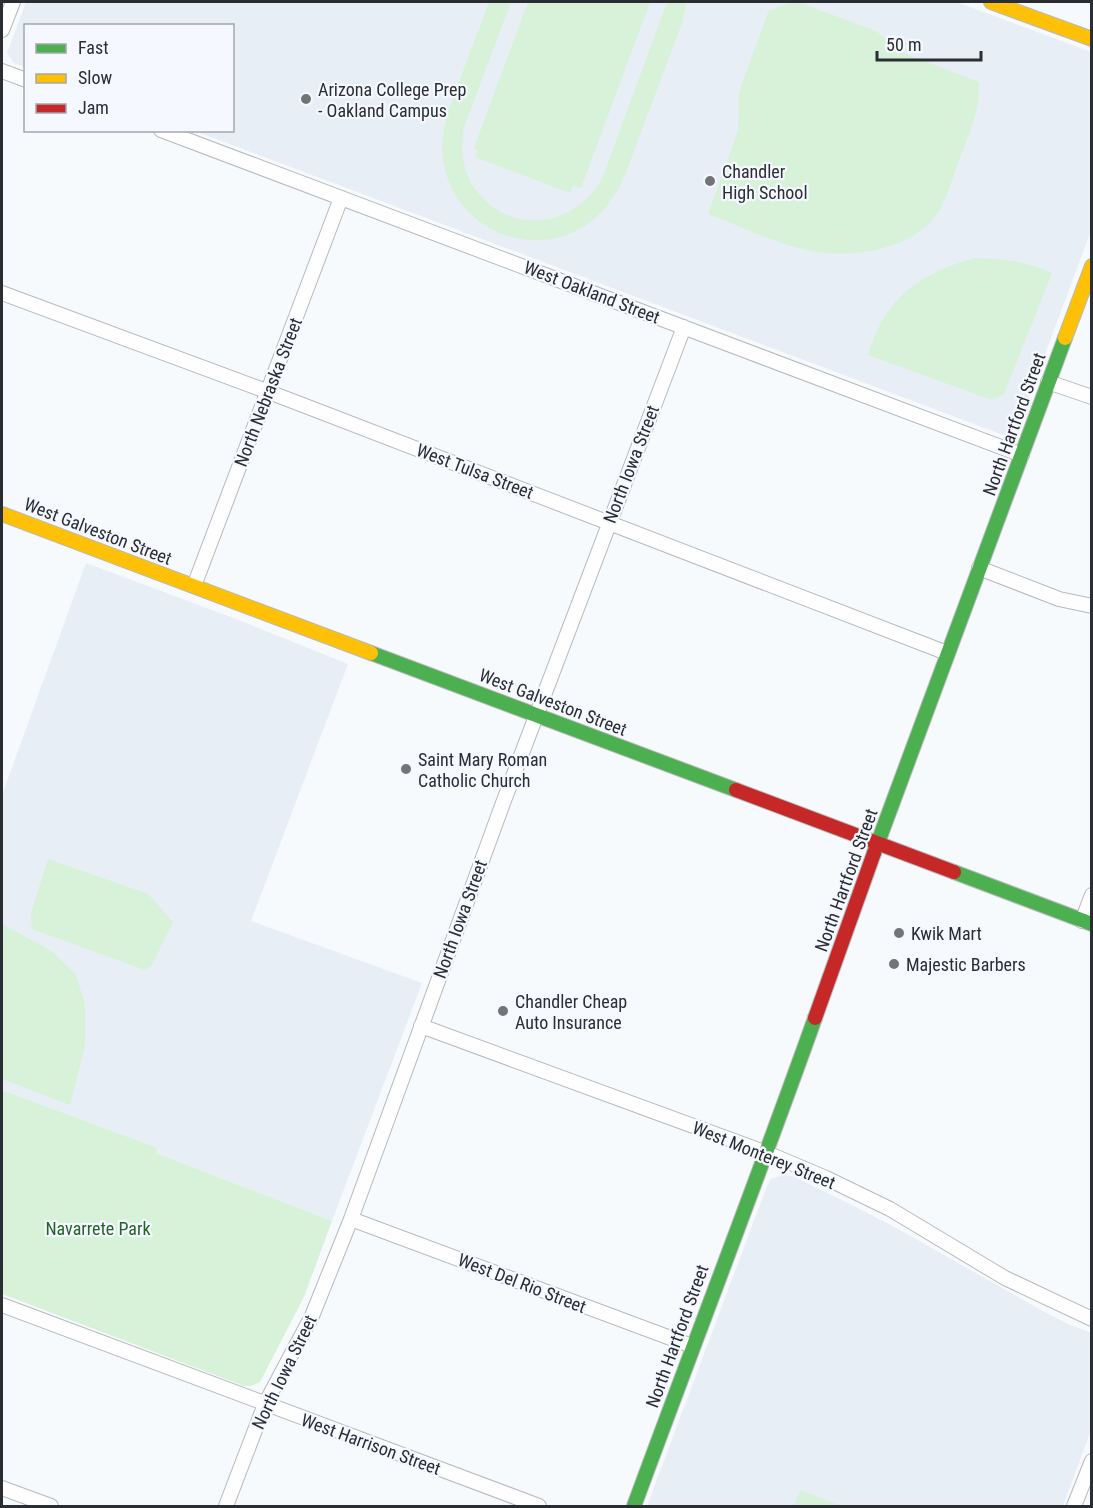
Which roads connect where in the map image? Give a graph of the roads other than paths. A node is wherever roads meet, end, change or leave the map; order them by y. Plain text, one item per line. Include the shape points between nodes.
1 (13, 2) edge
2 (991, 2) edge
3 (2, 30) edge
4 (1092, 39) edge
5 (2, 70) edge
6 (24, 79) edge
7 (166, 132) edge
8 (341, 198) junction
9 (1092, 266) edge
10 (2, 293) edge
11 (684, 327) junction
12 (1048, 382) junction
13 (269, 392) junction
14 (1092, 397) edge
15 (1022, 454) junction
16 (2, 514) edge
17 (609, 523) junction
18 (979, 568) junction
19 (194, 586) junction
20 (1092, 606) edge
21 (947, 652) junction
22 (536, 715) junction
23 (878, 844) junction
24 (1092, 895) edge
25 (1087, 922) edge
26 (421, 1026) junction
27 (766, 1153) junction
28 (351, 1219) junction
29 (2, 1305) edge
30 (1092, 1319) edge
31 (692, 1346) junction
32 (265, 1404) junction
33 (1092, 1461) edge
34 (2, 1488) edge
35 (51, 1506) edge
36 (226, 1506) edge
37 (539, 1506) edge
38 (634, 1506) edge
39 (1074, 1506) edge

1 - 3 street
2 - 4 street
5 - 6 street
7 - 8 street, West Oakland Street
8 - 11 street, West Oakland Street
8 - 13 street, North Nebraska Street
9 - 12 street, North Hartford Street
10 - 13 street, West Tulsa Street
11 - 15 street, West Oakland Street
11 - 17 street, North Iowa Street
12 - 14 street
12 - 15 street, North Hartford Street
13 - 17 street, West Tulsa Street
13 - 19 street, North Nebraska Street
15 - 18 street, North Hartford Street
16 - 19 street, West Galveston Street
17 - 21 street, West Tulsa Street
17 - 22 street, North Iowa Street
18 - 20 street via 1059,599
18 - 21 street, North Hartford Street
19 - 22 street, West Galveston Street
21 - 23 street, North Hartford Street
22 - 23 street, West Galveston Street
22 - 26 street, North Iowa Street
23 - 25 street, West Galveston Street
23 - 27 street, North Hartford Street
24 - 25 street
26 - 27 street, West Monterey Street
26 - 28 street, North Iowa Street
27 - 30 street, West Monterey Street via 890,1209 1005,1278
27 - 31 street, North Hartford Street
28 - 31 street, West Del Rio Street
28 - 32 street, North Iowa Street via 312,1316
29 - 32 street, West Harrison Street
31 - 38 street, North Hartford Street
32 - 36 street, North Iowa Street
32 - 37 street, West Harrison Street
33 - 39 street
34 - 35 street

